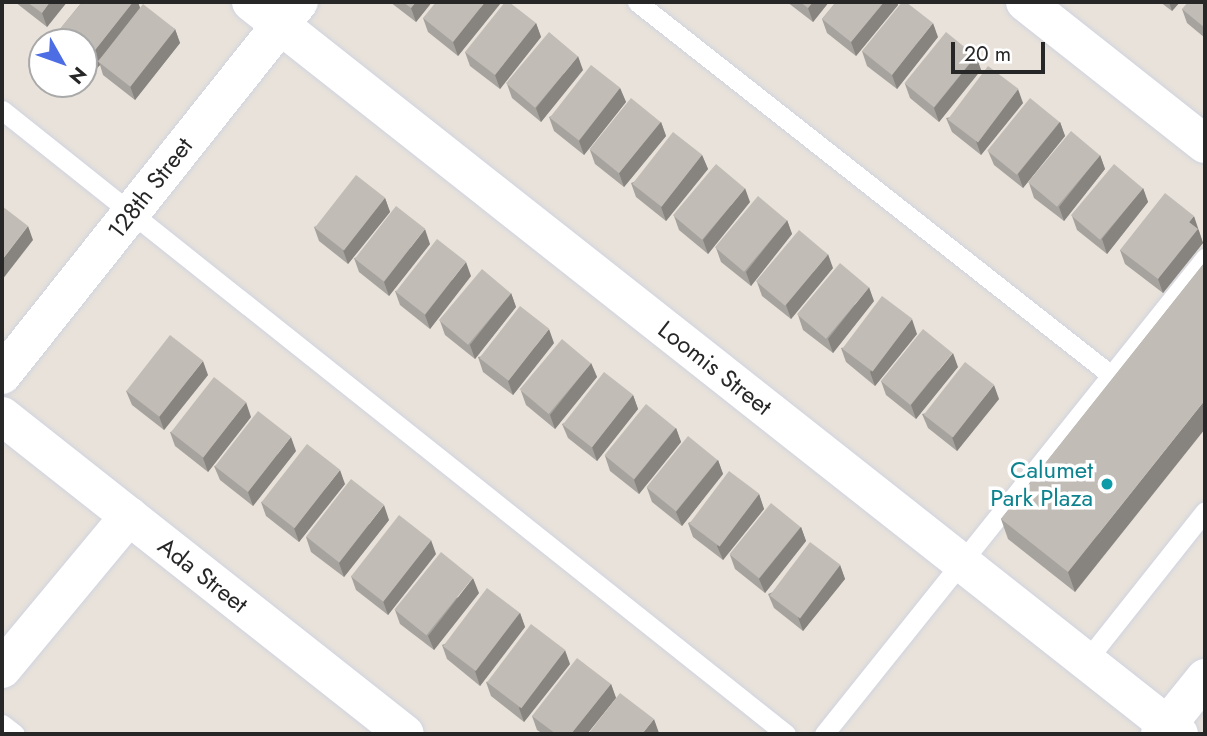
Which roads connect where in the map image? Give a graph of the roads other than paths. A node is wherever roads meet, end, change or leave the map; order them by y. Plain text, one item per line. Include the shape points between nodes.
1 (637, 2) edge
2 (1025, 2) edge
3 (277, 9) edge
4 (2, 110) edge
5 (1205, 144) edge
6 (131, 212) junction
7 (1205, 258) edge
8 (2, 375) edge
9 (1111, 375) junction
10 (2, 416) edge
11 (1205, 511) edge
12 (129, 516) junction
13 (962, 563) junction
14 (1086, 661) junction
15 (2, 669) edge
16 (1205, 678) edge
17 (2, 724) edge
18 (832, 731) edge
19 (1169, 731) edge
20 (15, 734) edge
21 (405, 734) edge
22 (786, 734) edge

1 - 9 lane
2 - 5 street
3 - 6 street, 128th Street
3 - 13 street, Loomis Street
4 - 6 lane
6 - 8 street, 128th Street
6 - 22 lane
7 - 9 lane
9 - 13 lane
10 - 12 street, Ada Street
11 - 14 lane
12 - 15 street
12 - 21 street, Ada Street
13 - 14 street, Loomis Street
13 - 18 lane
14 - 19 street, Loomis Street
16 - 19 street
17 - 20 lane

